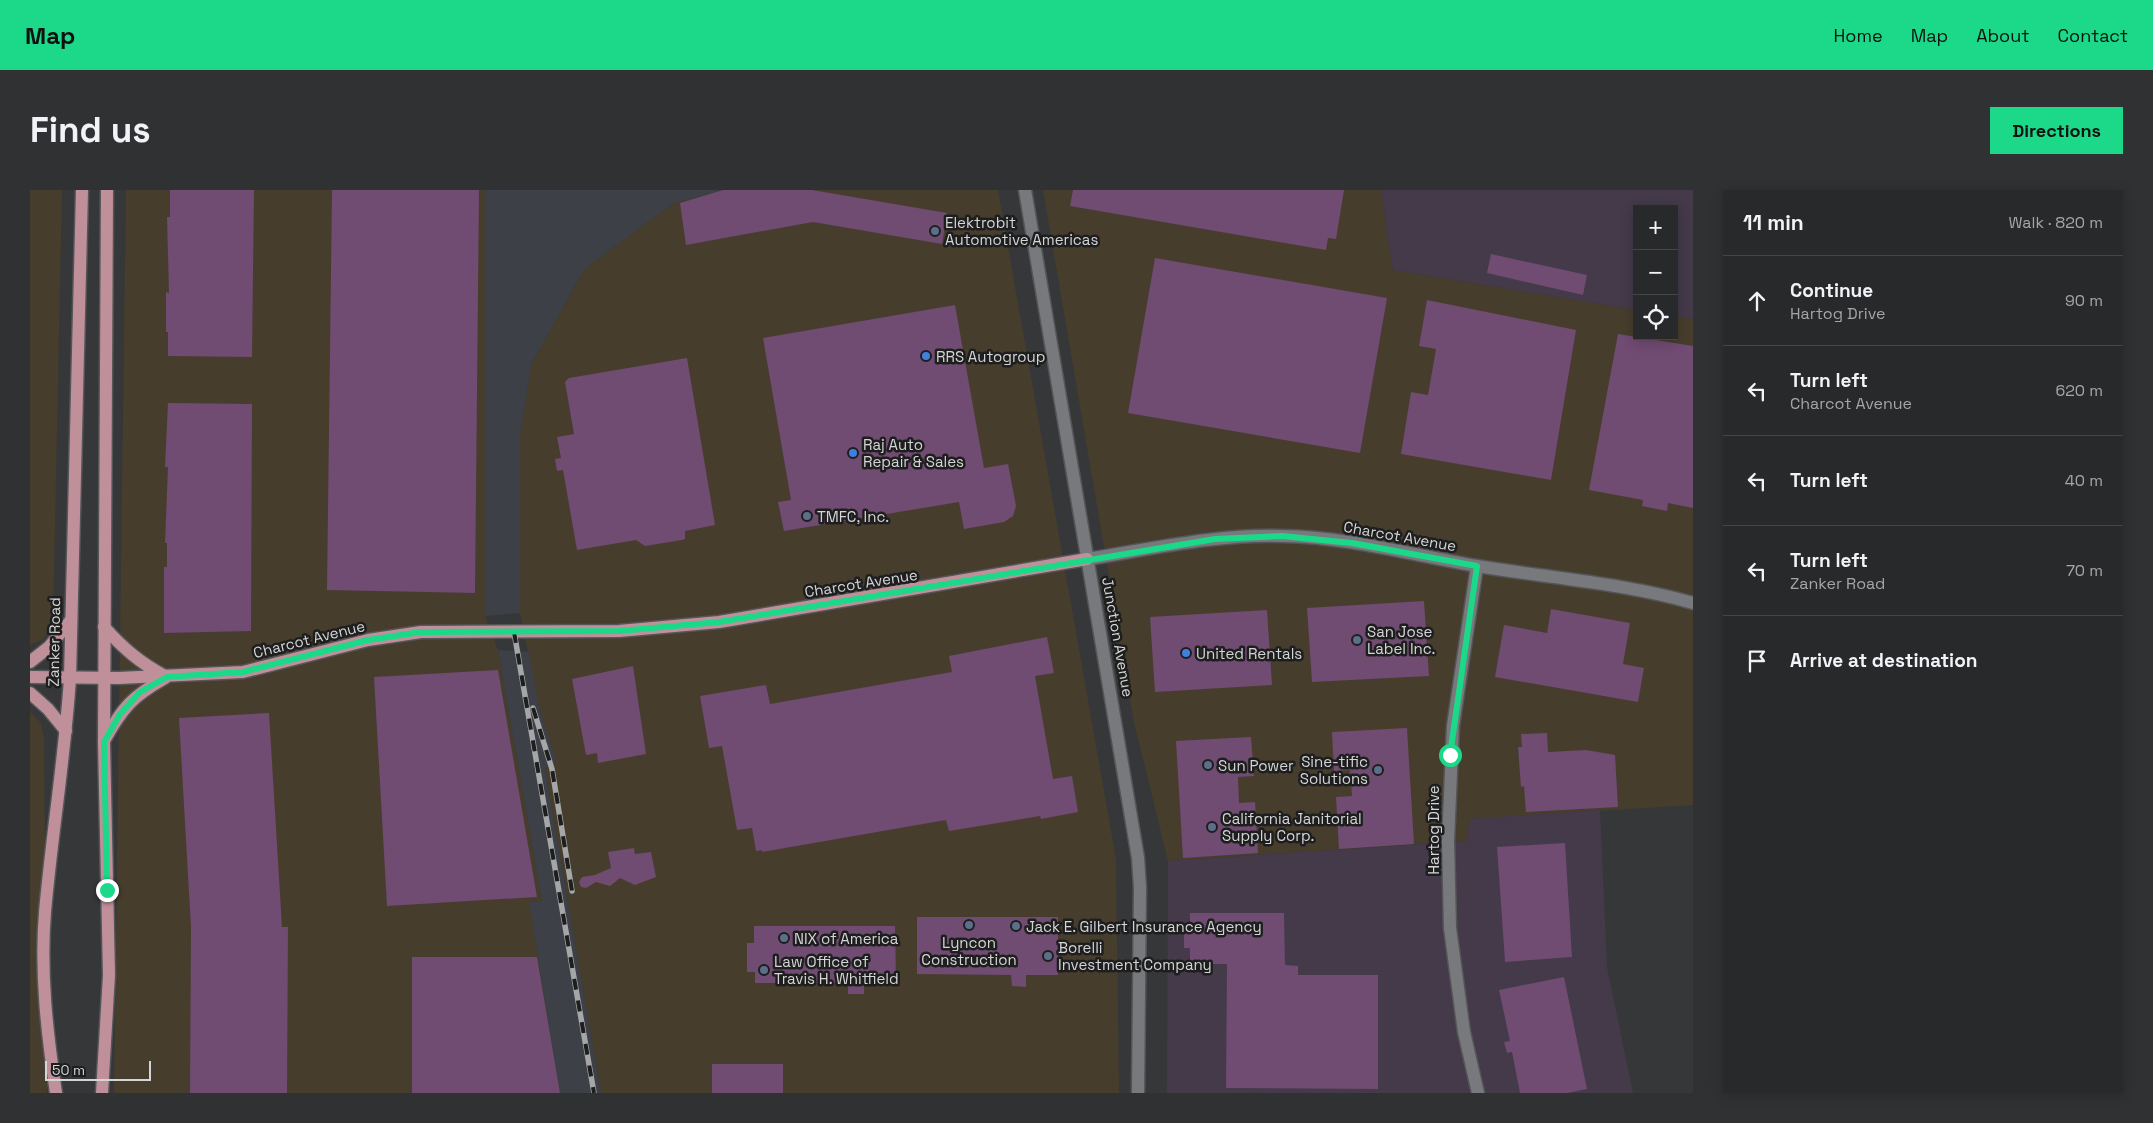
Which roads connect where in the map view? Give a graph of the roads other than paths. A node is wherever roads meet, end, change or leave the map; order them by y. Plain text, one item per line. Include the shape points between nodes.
1 (82, 190) edge
2 (107, 190) edge
3 (1025, 190) edge
4 (1087, 559) junction
5 (1477, 566) junction
6 (1693, 603) edge
7 (71, 620) junction
8 (104, 627) junction
9 (30, 662) edge
10 (30, 677) edge
11 (167, 677) junction
12 (70, 678) junction
13 (104, 678) junction
14 (30, 693) edge
15 (66, 731) junction
16 (104, 742) junction
17 (56, 1093) edge
18 (102, 1093) edge
19 (1138, 1093) edge
20 (1478, 1093) edge

1 - 7 main road, Zanker Road
2 - 8 main road
3 - 4 street, Junction Avenue
4 - 5 street, Charcot Avenue via 1215,539 1282,536 1352,543
4 - 11 main road, Charcot Avenue via 719,622 619,631 421,632 368,640 243,672
4 - 19 street, Junction Avenue via 1138,858
5 - 6 street, Charcot Avenue via 1659,594
5 - 20 street, Hartog Drive via 1453,726 1448,841 1450,928 1464,1032
7 - 9 main road via 49,647
7 - 12 main road, Zanker Road
8 - 11 main road via 144,665
8 - 13 main road
10 - 12 main road, Charcot Avenue
11 - 13 main road, Charcot Avenue
11 - 16 main road via 140,692 120,714
12 - 13 main road, Charcot Avenue
12 - 15 main road, Zanker Road
13 - 16 main road
14 - 15 main road via 48,708
15 - 17 main road, Zanker Road via 44,942 45,1009
16 - 18 main road via 109,976

